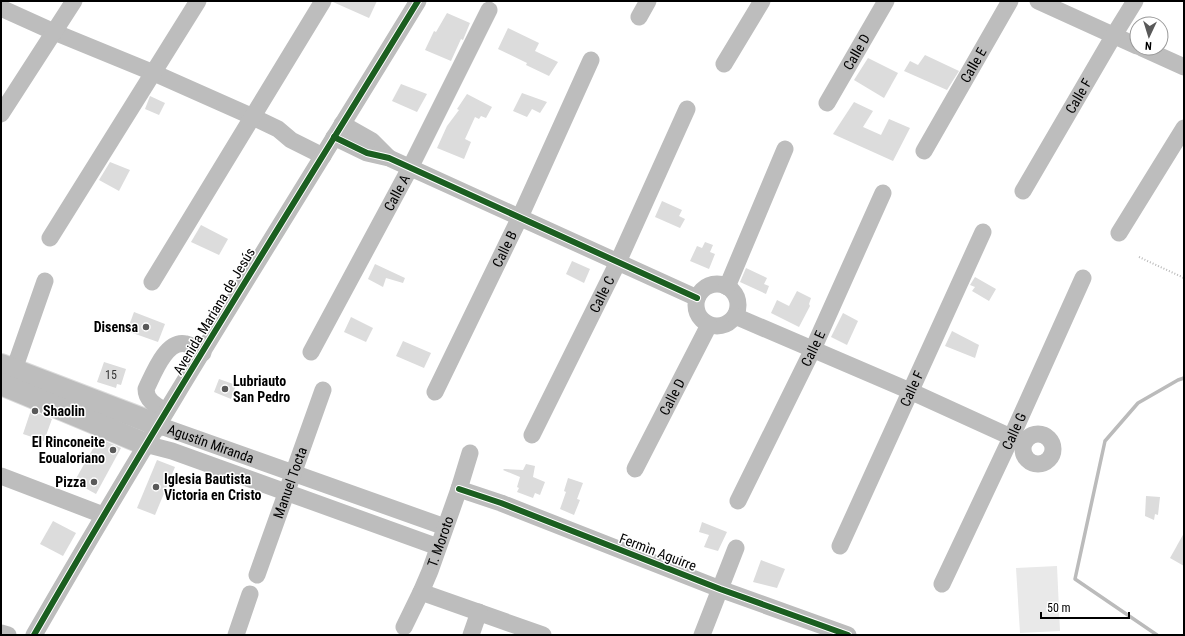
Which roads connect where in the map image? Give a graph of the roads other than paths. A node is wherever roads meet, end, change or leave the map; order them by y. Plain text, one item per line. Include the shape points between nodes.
1 (74, 1) edge
2 (198, 1) edge
3 (324, 1) edge
4 (418, 1) edge
5 (648, 1) edge
6 (762, 1) edge
7 (886, 1) edge
8 (1010, 1) edge
9 (1038, 1) edge
10 (1135, 1) edge
11 (1, 8) edge
12 (489, 10) dead end
13 (639, 17) dead end
14 (54, 32) junction
15 (1114, 35) junction
16 (1129, 42) edge
17 (1159, 56) edge
18 (591, 60) dead end
19 (724, 64) dead end
20 (1184, 68) edge
21 (154, 73) junction
22 (827, 102) dead end
23 (687, 109) dead end
24 (1, 114) edge
25 (253, 117) junction
26 (1184, 128) edge
27 (332, 141) junction
28 (785, 149) dead end
29 (924, 151) dead end
30 (410, 168) junction
31 (1023, 191) dead end
32 (883, 193) dead end
33 (520, 217) junction
34 (983, 232) dead end
35 (1119, 233) dead end
36 (50, 238) dead end
37 (618, 262) junction
38 (1083, 278) dead end
39 (45, 282) dead end
40 (152, 282) dead end
41 (727, 287) junction
42 (697, 298) junction
43 (735, 316) junction
44 (708, 325) junction
45 (813, 349) junction
46 (311, 352) dead end
47 (203, 353) junction
48 (6, 376) edge
49 (324, 390) dead end
50 (910, 391) junction
51 (435, 392) dead end
52 (162, 418) junction
53 (532, 435) dead end
54 (1017, 441) junction
55 (146, 444) junction
56 (470, 453) dead end
57 (635, 469) dead end
58 (294, 474) junction
59 (1, 476) edge
60 (459, 489) junction
61 (287, 493) junction
62 (738, 501) dead end
63 (104, 515) junction
64 (445, 527) junction
65 (840, 546) dead end
66 (438, 547) junction
67 (736, 548) dead end
68 (257, 575) dead end
69 (942, 584) dead end
70 (720, 589) junction
71 (421, 592) junction
72 (250, 594) dead end
73 (479, 612) junction
74 (404, 626) dead end
75 (817, 630) edge
76 (1, 633) edge
77 (8, 635) edge
78 (34, 635) edge
79 (236, 635) edge
80 (471, 635) edge
81 (543, 635) edge
82 (702, 635) edge
83 (848, 635) edge

1 - 14 street
2 - 21 street
3 - 25 street
4 - 27 street, Avenida Mariana de Jesús
5 - 13 street
6 - 19 street
7 - 22 street, Calle D
8 - 29 street, Calle E
9 - 15 street
10 - 15 street, Calle F
11 - 14 street
12 - 30 street, Calle A
14 - 21 street
14 - 24 street
15 - 16 street
15 - 31 street, Calle F
17 - 20 street
18 - 33 street, Calle B
21 - 25 street
21 - 36 street
23 - 37 street, Calle C
25 - 27 street via 293,135
25 - 40 street
26 - 35 street
27 - 30 street via 389,158
27 - 47 street, Avenida Mariana de Jesús
28 - 41 street
30 - 33 street
30 - 46 street, Calle A
32 - 45 street, Calle E
33 - 37 street
33 - 51 street, Calle B
34 - 50 street, Calle F
37 - 42 street
37 - 53 street, Calle C
38 - 54 street, Calle G
39 - 48 street
41 - 42 street via 718,284 709,286 702,290
41 - 43 street via 736,296 738,303
42 - 44 street via 699,316
43 - 44 street via 720,326
43 - 45 street
44 - 57 street, Calle D
45 - 50 street
45 - 62 street, Calle E
47 - 52 street, Avenida Mariana de Jesús
47 - 52 street via 186,344 176,344 165,352 146,389 148,398
48 - 52 main road, Agustín Miranda
48 - 55 main road, Agustín Miranda
49 - 58 street, Manuel Tocta
50 - 54 street
50 - 65 street, Calle F
52 - 55 street, Avenida Mariana de Jesús
52 - 58 street, Agustín Miranda
54 - 69 street, Calle G
55 - 61 street, Agustín Miranda
55 - 63 street, Avenida Mariana de Jesús
56 - 60 street, T. Moroto
58 - 61 street, Manuel Tocta
58 - 64 street, Agustín Miranda
59 - 63 street
60 - 64 street, T. Moroto
60 - 70 street, Fermìn Aguirre
61 - 66 street, Agustín Miranda
61 - 68 street, Manuel Tocta
63 - 78 street, Avenida Mariana de Jesús
64 - 66 street, T. Moroto
66 - 71 street, T. Moroto
67 - 70 street
70 - 75 street, Fermìn Aguirre
70 - 82 street
71 - 73 street
71 - 74 street, T. Moroto
72 - 79 street
73 - 80 street
73 - 81 street
75 - 83 street, Fermìn Aguirre
76 - 77 street

